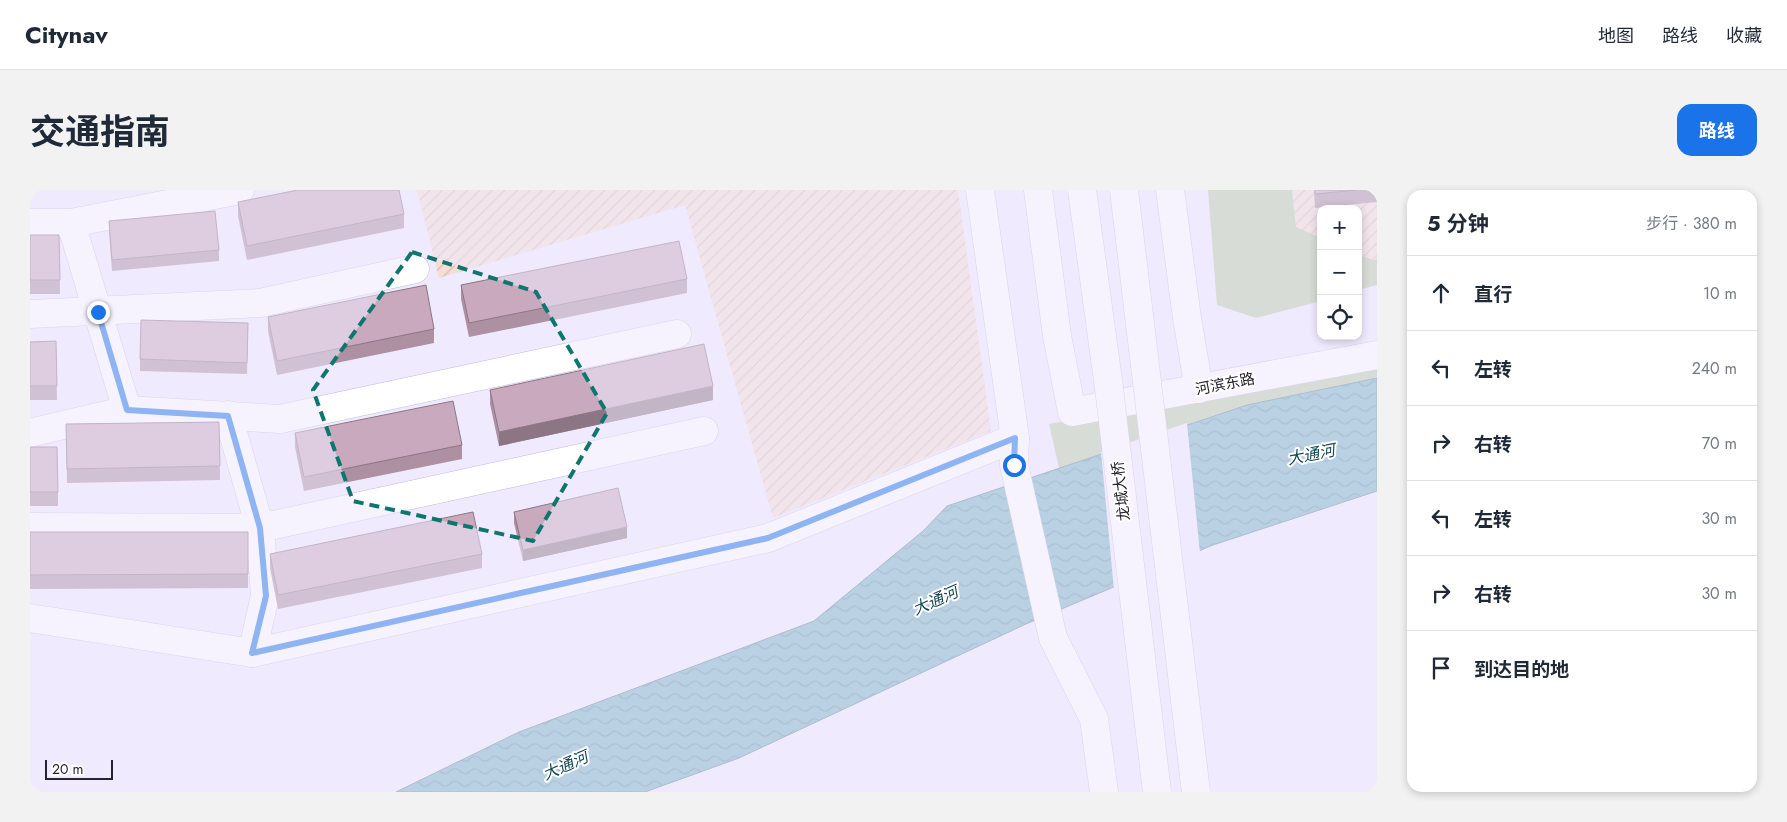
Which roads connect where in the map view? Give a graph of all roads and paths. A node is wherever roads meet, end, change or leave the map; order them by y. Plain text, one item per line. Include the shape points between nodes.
1 (240, 190) edge
2 (980, 190) edge
3 (1038, 190) edge
4 (1082, 190) edge
5 (1124, 190) edge
6 (1170, 190) edge
7 (71, 222) junction
8 (30, 223) edge
9 (415, 269) dead end
10 (98, 312) junction
11 (30, 314) edge
12 (677, 334) dead end
13 (1377, 339) edge
14 (1377, 355) edge
15 (1198, 385) junction
16 (127, 410) junction
17 (228, 416) junction
18 (704, 431) dead end
19 (30, 433) edge
20 (1015, 452) junction
21 (30, 527) edge
22 (260, 528) junction
23 (30, 618) edge
24 (252, 653) junction
25 (1104, 792) edge
26 (1156, 792) edge
27 (1196, 792) edge

1 - 7 main road
2 - 20 main road
3 - 15 main road, 河滨东路 via 1056,336 1072,412
4 - 26 main road, 龙城大桥, bridge via 1109,388
5 - 27 main road, bridge
6 - 15 main road
7 - 8 main road
7 - 10 main road
9 - 10 main road via 260,303
10 - 11 main road
10 - 16 main road
12 - 17 main road via 280,419
13 - 15 main road, 河滨东路
14 - 15 main road, 河滨东路
16 - 17 main road
16 - 19 main road
17 - 22 main road
18 - 22 main road
20 - 24 main road via 768,538
20 - 25 main road via 1053,638 1094,719
21 - 22 main road
22 - 24 main road via 266,596
23 - 24 main road

